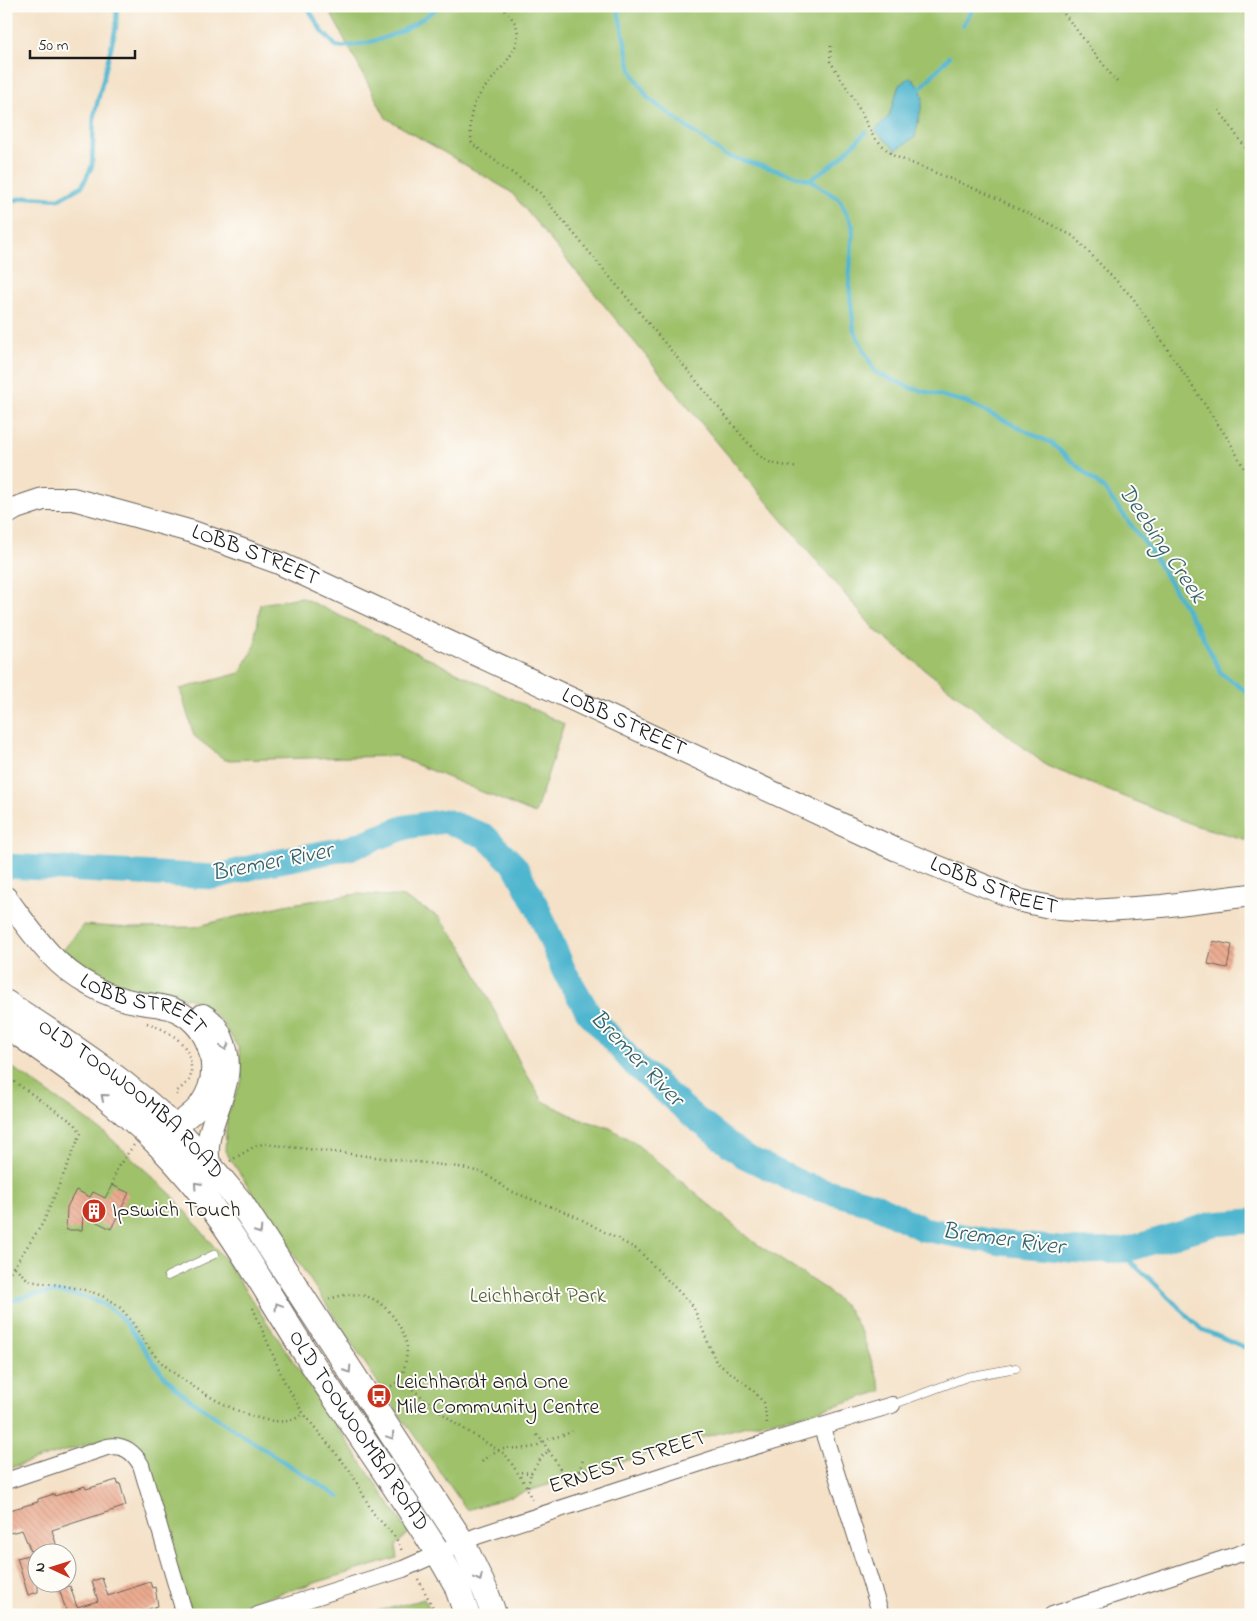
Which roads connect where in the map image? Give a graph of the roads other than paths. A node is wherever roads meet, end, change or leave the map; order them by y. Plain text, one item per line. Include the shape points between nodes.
1 (6, 514) edge
2 (1251, 894) edge
3 (10, 904) edge
4 (6, 1002) edge
5 (160, 1006) junction
6 (6, 1025) edge
7 (152, 1141) junction
8 (219, 1163) junction
9 (216, 1254) dead end
10 (168, 1276) dead end
11 (1016, 1368) dead end
12 (892, 1405) joint
13 (822, 1428) junction
14 (6, 1481) edge
15 (462, 1542) junction
16 (1251, 1550) edge
17 (438, 1553) junction
18 (185, 1615) edge
19 (258, 1615) edge
20 (467, 1615) edge
21 (494, 1615) edge
22 (881, 1615) edge
23 (1052, 1615) edge

1 - 2 main road, LOBB STREET via 43,499 73,499 193,532 279,563 897,850 1022,901 1059,909 1093,911
3 - 5 main road, LOBB STREET via 50,955 90,986 121,998
4 - 7 main road, OLD TOOWOOMBA ROAD via 92,1060
5 - 7 main road, LOBB STREET via 178,1012 195,1024 206,1040 212,1059 210,1082 203,1100 194,1111
5 -> 8 main road via 191,1010 206,1016 217,1028 226,1047 228,1077 208,1141
7 -> 6 main road, OLD TOOWOOMBA ROAD via 79,1075
7 - 8 main road, OLD TOOWOOMBA ROAD
17 -> 7 main road, OLD TOOWOOMBA ROAD via 206,1196
8 -> 15 main road, OLD TOOWOOMBA ROAD via 241,1204
9 - 10 lane
11 - 12 lane, ERNEST STREET via 967,1377
12 - 13 street, ERNEST STREET
13 - 15 street, ERNEST STREET via 716,1458
13 - 22 street
14 - 18 street via 107,1447 121,1446 132,1452 141,1465
15 - 17 street, ERNEST STREET
15 -> 21 main road, OLD TOOWOOMBA ROAD
16 - 23 street
17 - 19 street, ERNEST STREET via 403,1569
17 - 20 main road, OLD TOOWOOMBA ROAD via 456,1584

